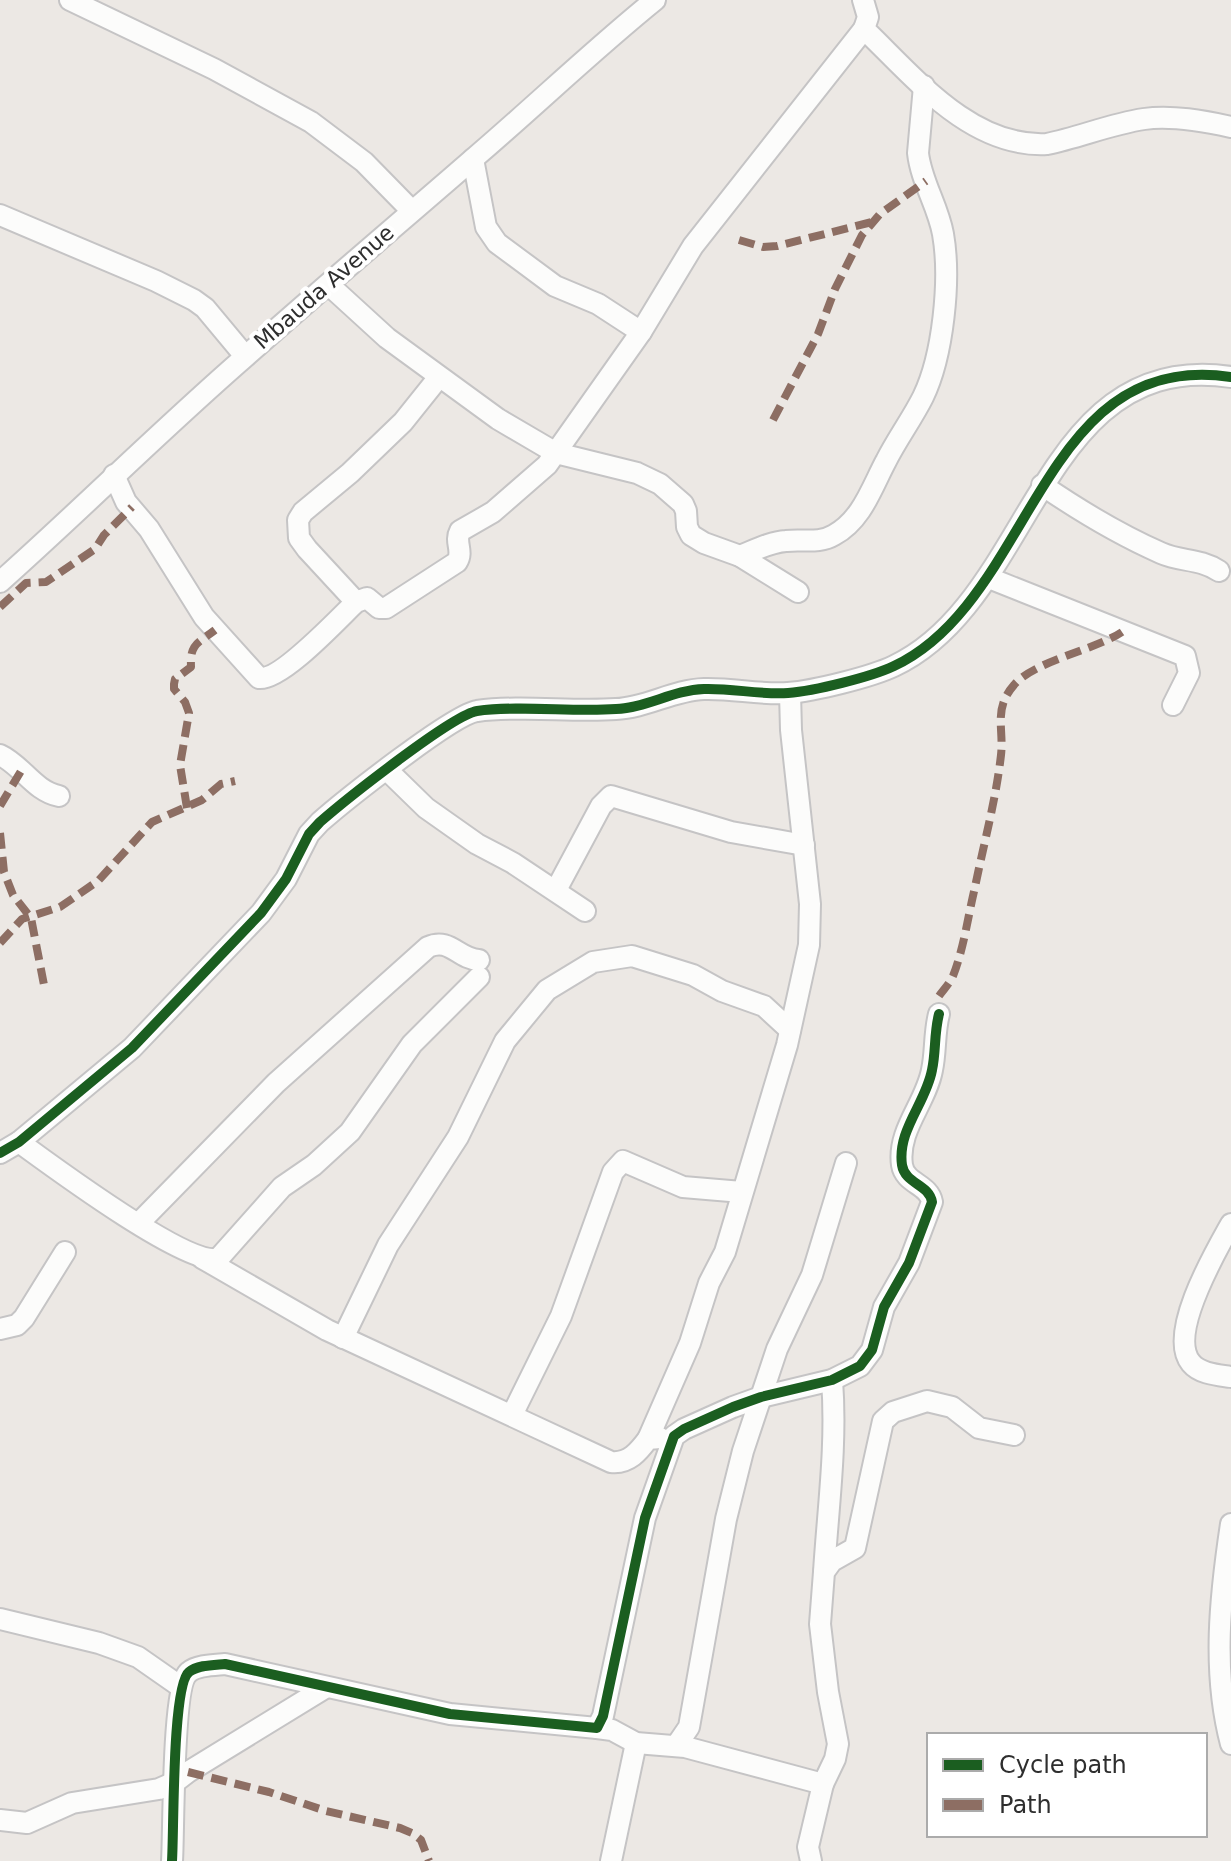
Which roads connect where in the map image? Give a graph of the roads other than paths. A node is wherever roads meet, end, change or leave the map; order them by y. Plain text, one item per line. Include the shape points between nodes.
1 (70, 0) edge
2 (655, 0) edge
3 (863, 0) edge
4 (864, 29) junction
5 (924, 86) junction
6 (1231, 127) edge
7 (473, 159) junction
8 (411, 210) junction
9 (0, 215) edge
10 (329, 285) junction
11 (641, 332) junction
12 (245, 356) junction
13 (439, 377) junction
14 (1231, 377) edge
15 (556, 453) junction
16 (114, 475) junction
17 (1042, 485) junction
18 (740, 556) junction
19 (1219, 571) dead end
20 (989, 578) junction
21 (0, 582) edge
22 (798, 592) dead end
23 (356, 602) junction
24 (790, 693) junction
25 (1173, 705) dead end
26 (0, 755) edge
27 (387, 770) junction
28 (59, 796) dead end
29 (804, 845) junction
30 (556, 890) junction
31 (585, 911) dead end
32 (939, 1014) dead end
33 (790, 1030) junction
34 (19, 1142) junction
35 (0, 1153) edge
36 (846, 1163) dead end
37 (742, 1192) junction
38 (139, 1223) junction
39 (1231, 1224) edge
40 (65, 1252) dead end
41 (202, 1258) junction
42 (0, 1329) edge
43 (343, 1338) junction
44 (1231, 1377) edge
45 (832, 1380) junction
46 (761, 1397) junction
47 (512, 1415) junction
48 (1014, 1435) dead end
49 (674, 1436) junction
50 (648, 1439) junction
51 (1231, 1524) edge
52 (824, 1572) junction
53 (0, 1619) edge
54 (1226, 1622) edge
55 (181, 1687) junction
56 (325, 1688) junction
57 (597, 1728) junction
58 (636, 1743) junction
59 (1231, 1744) edge
60 (676, 1746) junction
61 (175, 1782) junction
62 (823, 1784) junction
63 (0, 1820) edge
64 (172, 1861) edge
65 (611, 1861) edge
66 (811, 1861) edge

1 - 8 street via 311,122 364,162
2 - 7 street, Mbauda Avenue
3 - 4 street via 868,17
4 - 5 street
4 - 11 street via 693,246
5 - 6 street via 966,120 1008,140 1034,145 1145,119
5 - 18 street via 919,163 938,214 945,275 929,383 850,523 830,538 784,541
7 - 8 street, Mbauda Avenue
7 - 11 street via 486,227 497,243 555,286 598,304
8 - 10 street, Mbauda Avenue
9 - 12 street via 194,300
10 - 12 street, Mbauda Avenue
10 - 13 street
11 - 15 street
12 - 16 street, Mbauda Avenue
13 - 15 street
13 - 23 street via 403,422 298,520 299,538
14 - 17 street via 1189,375 1131,391 1085,427
15 - 18 street via 660,484 683,504 691,535
15 - 23 street via 520,491 460,531 457,562 386,608 367,598
16 - 21 street, Mbauda Avenue
16 - 23 street via 126,502 204,617 259,678 273,676
17 - 19 street via 1108,528 1170,557 1189,558
17 - 20 street
18 - 22 street
20 - 24 street via 948,627 907,659 875,674
20 - 25 street via 1185,656 1189,673
24 - 27 street via 706,689 616,709 478,711 450,722
24 - 29 street
26 - 28 street via 43,790
27 - 30 street via 412,796 477,844
27 - 34 street via 320,822 261,913 132,1048
29 - 30 street via 731,832 611,796
29 - 33 street via 810,934
30 - 31 street
32 - 45 street via 932,1071 902,1156 904,1172 929,1192 932,1202 909,1263 884,1307 867,1359
33 - 37 street
33 - 43 street via 764,1006 632,956 593,962 556,984 505,1041 458,1137 388,1245
34 - 35 street
34 - 38 street
36 - 46 street via 812,1275
37 - 47 street via 683,1187 623,1161 618,1164 561,1316
37 - 50 street via 725,1252
38 - 41 street
38 - 41 street via 276,1083 428,947 448,945 479,968 412,1044 350,1132 282,1187 218,1259
39 - 44 street via 1197,1289 1185,1347 1195,1367
40 - 42 street via 24,1318
41 - 43 street
43 - 47 street
45 - 46 street
45 - 52 street via 836,1434
46 - 49 street
46 - 60 street via 731,1495 689,1727
47 - 50 street via 611,1462 631,1458
48 - 52 street via 979,1428 952,1407 927,1401 889,1415 883,1421 855,1548
49 - 50 street
49 - 57 street via 645,1518
51 - 54 street via 1222,1588
52 - 62 street via 820,1624 838,1744
53 - 55 street via 138,1657
54 - 59 street via 1220,1662
55 - 56 street via 191,1670 225,1664
55 - 61 street
56 - 57 street via 450,1714
56 - 61 street
57 - 58 street via 625,1734
58 - 60 street
58 - 65 street
60 - 62 street
61 - 63 street via 146,1792 72,1803 27,1823
61 - 64 street
62 - 66 street via 808,1847

